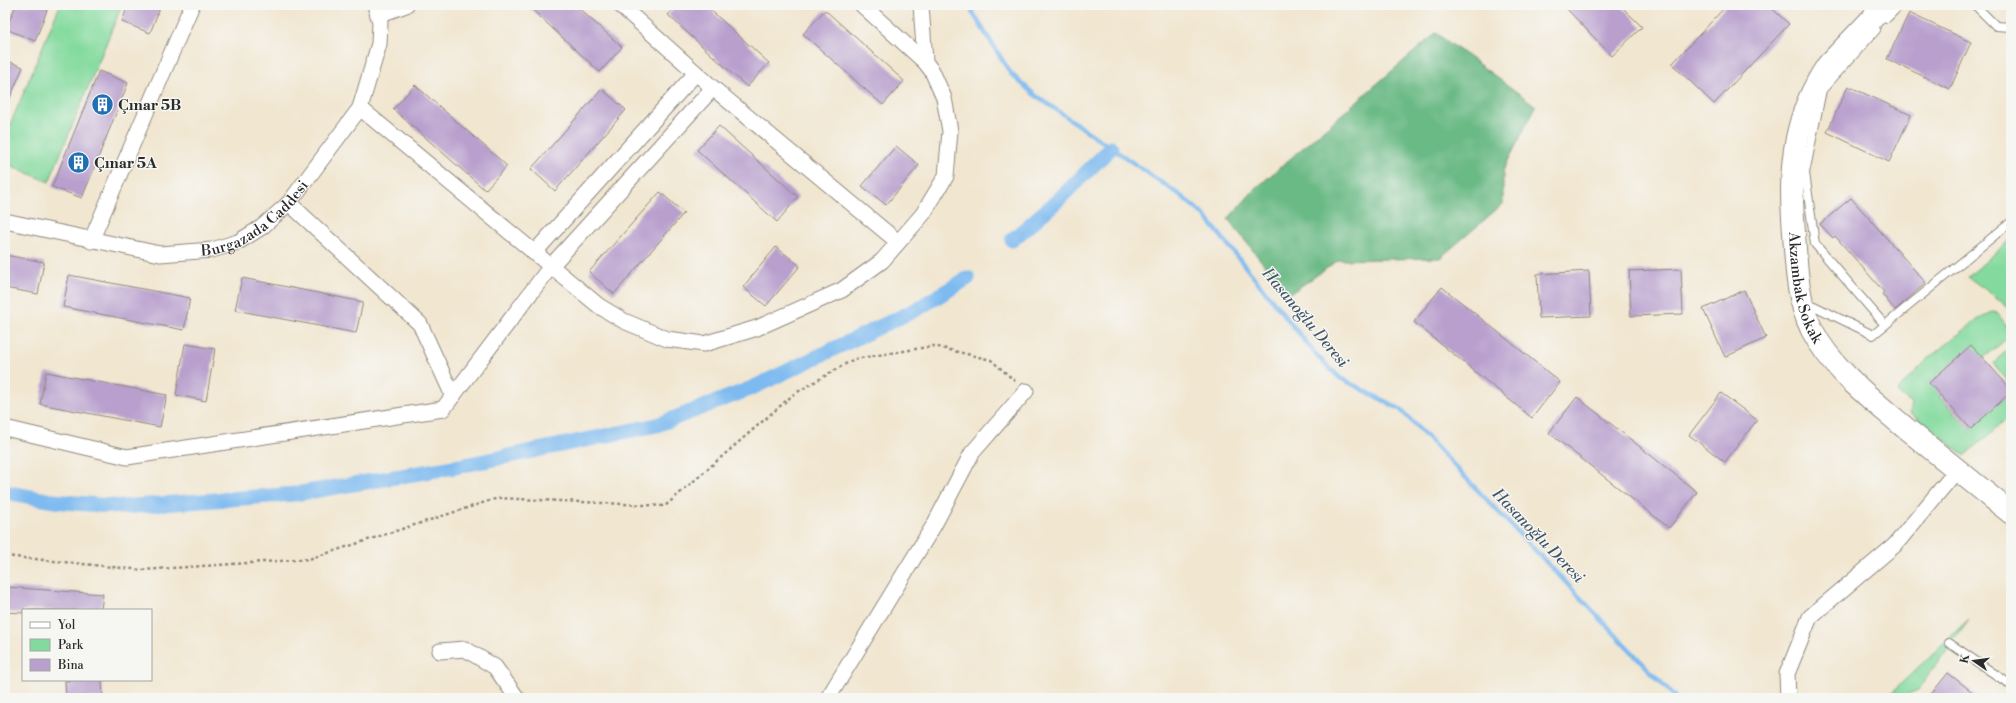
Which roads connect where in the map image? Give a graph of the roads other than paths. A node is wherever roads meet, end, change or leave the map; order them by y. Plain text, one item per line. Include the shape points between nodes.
1 (192, 5) edge
2 (406, 5) edge
3 (620, 5) edge
4 (862, 5) edge
5 (921, 5) edge
6 (1885, 5) edge
7 (1900, 5) edge
8 (1975, 5) edge
9 (376, 10) edge
10 (2011, 27) edge
11 (925, 62) junction
12 (696, 73) junction
13 (713, 88) junction
14 (360, 108) junction
15 (288, 203) junction
16 (5, 221) edge
17 (2011, 222) edge
18 (91, 240) junction
19 (898, 242) junction
20 (534, 253) junction
21 (550, 266) junction
22 (1802, 300) junction
23 (1885, 325) junction
24 (1026, 390) road end
25 (453, 396) junction
26 (5, 428) edge
27 (1958, 470) junction
28 (2011, 513) edge
29 (1949, 643) dead end
30 (440, 651) dead end
31 (2011, 685) edge
32 (516, 698) edge
33 (828, 698) edge
34 (1788, 698) edge

1 - 18 street
2 - 9 street
3 - 12 street
4 - 11 street
5 - 11 street
6 - 22 street, Akzambak Sokak via 1828,65 1820,76 1803,113 1792,165 1792,203
7 - 23 lane via 1822,90 1805,173 1814,244
8 - 10 lane via 1996,26
9 - 14 street, Burgazada Caddesi via 380,22 379,44
11 - 19 street via 944,98 950,131 946,176 923,214
12 - 13 street
12 - 20 street
13 - 19 street
13 - 21 street
14 - 15 street, Burgazada Caddesi
14 - 20 street
15 - 18 street, Burgazada Caddesi via 262,227 238,242 212,250 160,254
15 - 25 street via 420,324
16 - 18 street, Burgazada Caddesi
17 - 23 lane
19 - 21 street via 882,261 842,290 757,328 704,344 667,339 624,321 599,306
20 - 21 street
21 - 25 street
22 - 23 lane via 1873,335
22 - 27 street, Akzambak Sokak via 1812,329 1831,360 1860,389
24 - 33 street via 972,453 934,524
25 - 26 street via 443,409 127,457
27 - 28 street, Akzambak Sokak
27 - 34 street via 1895,545 1810,617 1787,674
29 - 31 lane
30 - 32 street via 465,649 495,667

